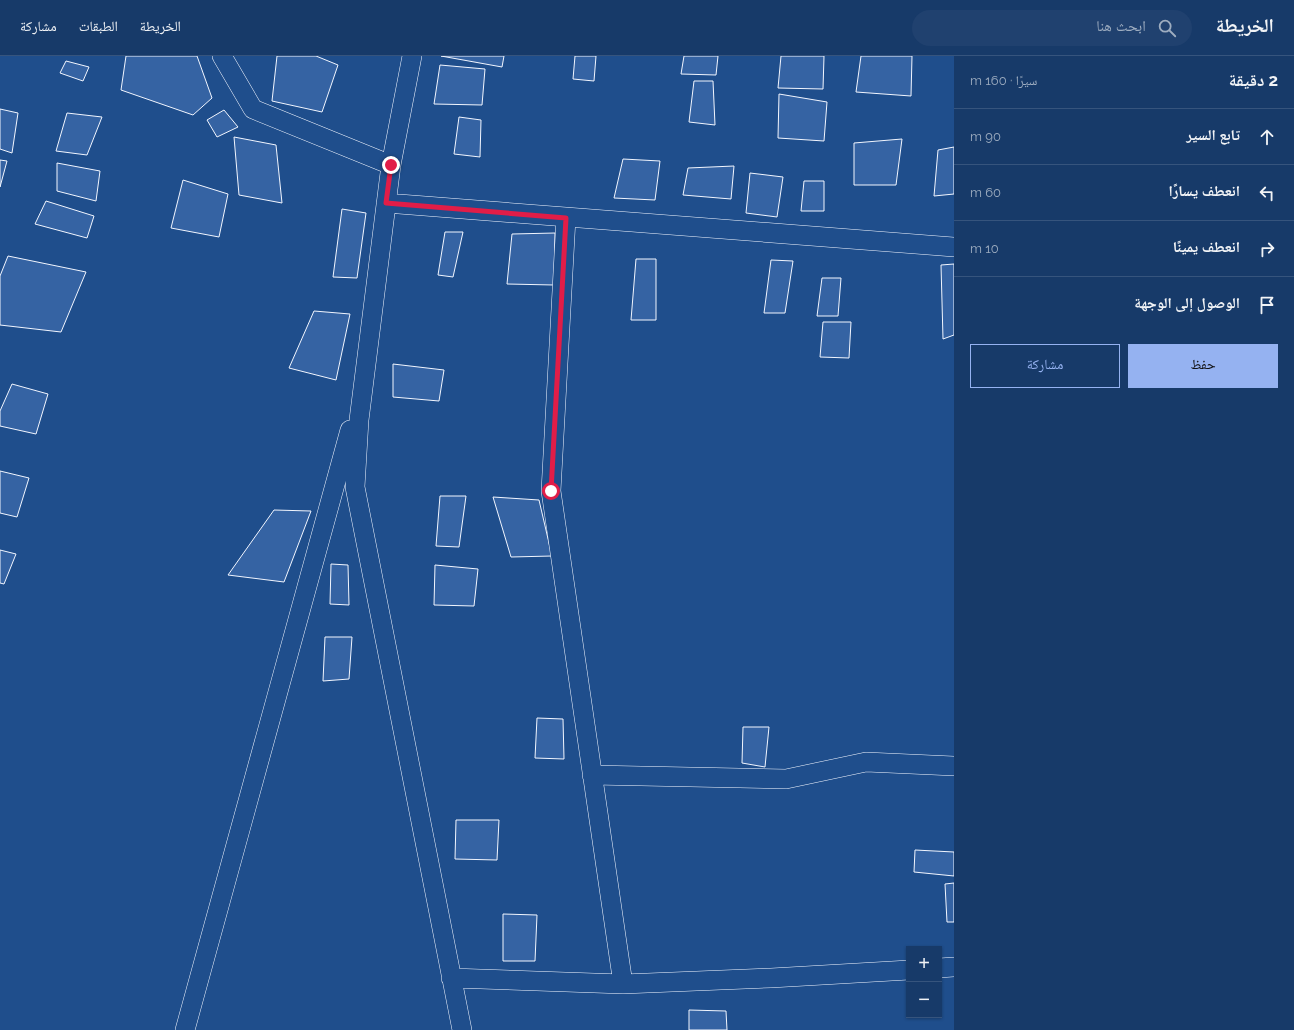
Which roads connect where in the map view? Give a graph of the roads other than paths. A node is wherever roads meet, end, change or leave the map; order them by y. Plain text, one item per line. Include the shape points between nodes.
1 (222, 56) edge
2 (412, 56) edge
3 (391, 165) junction
4 (386, 203) junction
5 (566, 218) junction
6 (954, 247) edge
7 (364, 380) junction
8 (954, 766) edge
9 (592, 775) junction
10 (954, 967) edge
11 (942, 968) edge
12 (906, 970) edge
13 (452, 978) junction
14 (623, 984) junction
15 (186, 1030) edge
16 (462, 1030) edge

1 - 3 street via 252,110
2 - 3 street
3 - 4 street
4 - 5 street
4 - 7 street
5 - 6 street
5 - 9 street via 551,491
7 - 13 street via 355,487
7 - 15 street
8 - 9 street via 866,762 786,779
9 - 14 street
10 - 11 street
12 - 14 street
13 - 14 street
13 - 16 street

